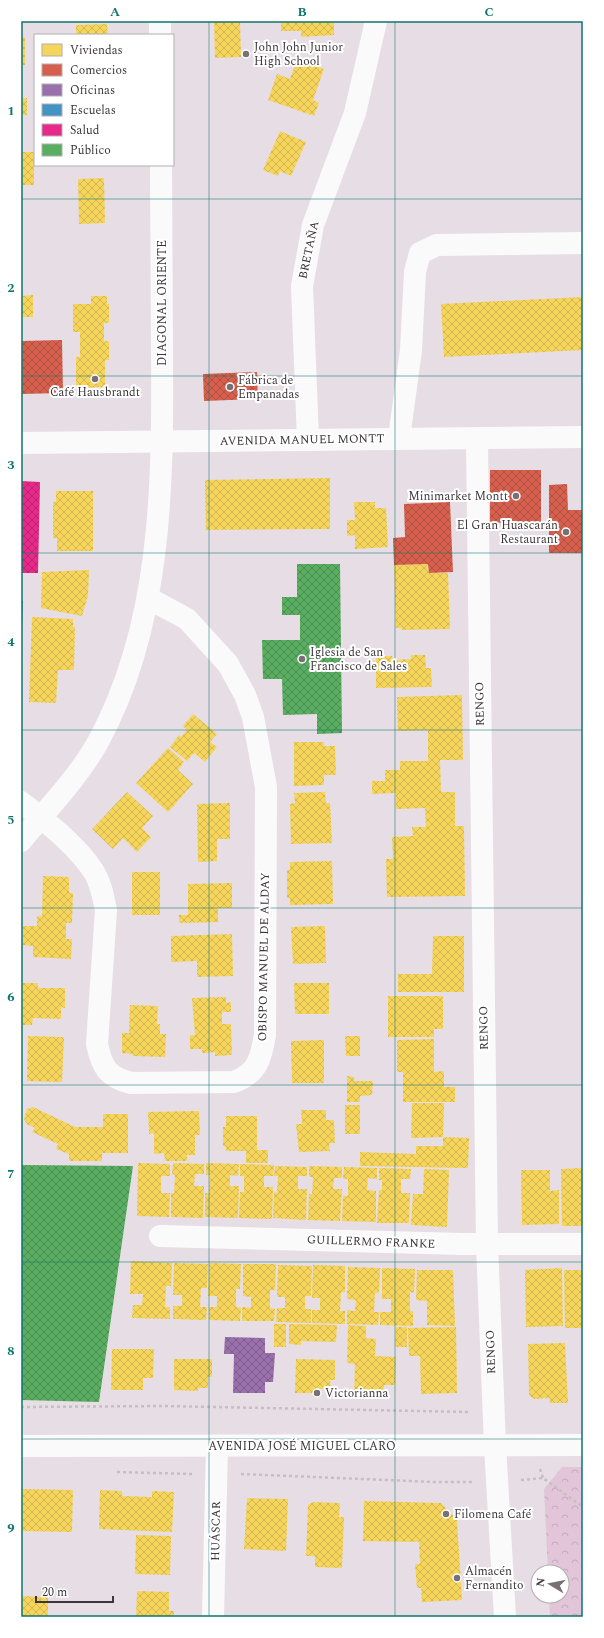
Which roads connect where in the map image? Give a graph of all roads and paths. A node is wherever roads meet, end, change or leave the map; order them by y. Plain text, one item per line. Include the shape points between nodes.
1 (160, 21) edge
2 (376, 21) edge
3 (160, 34) edge
4 (161, 166) edge
5 (583, 243) edge
6 (583, 437) edge
7 (399, 438) junction
8 (477, 439) junction
9 (308, 440) junction
10 (162, 441) junction
11 (21, 443) edge
12 (148, 598) junction
13 (21, 802) edge
14 (40, 818) junction
15 (21, 841) edge
16 (160, 1236) dead end
17 (487, 1244) junction
18 (583, 1244) edge
19 (21, 1407) edge
20 (474, 1412) dead end
21 (583, 1445) edge
22 (21, 1446) edge
23 (217, 1446) junction
24 (495, 1446) junction
25 (217, 1472) junction
26 (487, 1481) junction
27 (583, 1507) edge
28 (583, 1614) edge
29 (214, 1617) edge
30 (505, 1617) edge
31 (579, 1617) edge

1 - 3 street
2 - 9 street, BRETAÑA via 355,113 313,225 302,286
4 - 10 street, DIAGONAL ORIENTE
5 - 7 street via 437,245 420,254 415,272 411,350
6 - 8 street, AVENIDA MANUEL MONTT
7 - 8 street, AVENIDA MANUEL MONTT
7 - 9 street, AVENIDA MANUEL MONTT
8 - 17 street, RENGO
9 - 10 street, AVENIDA MANUEL MONTT
10 - 11 street, AVENIDA MANUEL MONTT
10 - 12 street, DIAGONAL ORIENTE via 154,560
12 - 14 street, DIAGONAL ORIENTE via 128,673 98,742 75,776
12 - 14 street, OBISPO MANUEL DE ALDAY via 187,619 228,664 245,695 253,717 266,787 265,1035 262,1053 247,1077 234,1082 132,1083 119,1080 108,1072 101,1061 97,1044 106,910 102,893 94,872 63,836
13 - 14 street, OBISPO MANUEL DE ALDAY
14 - 15 street, DIAGONAL ORIENTE
16 - 17 street, GUILLERMO FRANKE
17 - 18 street, GUILLERMO FRANKE
17 - 24 street, RENGO
19 - 20 path via 163,1406
21 - 24 street, AVENIDA JOSÉ MIGUEL CLARO
22 - 23 street, AVENIDA JOSÉ MIGUEL CLARO
23 - 24 street, AVENIDA JOSÉ MIGUEL CLARO
23 - 25 street, HUÁSCAR
24 - 26 street, RENGO
25 - 26 path via 433,1482
25 - 29 street, HUÁSCAR
26 - 27 path via 543,1478
26 - 30 street, RENGO
28 - 31 path

